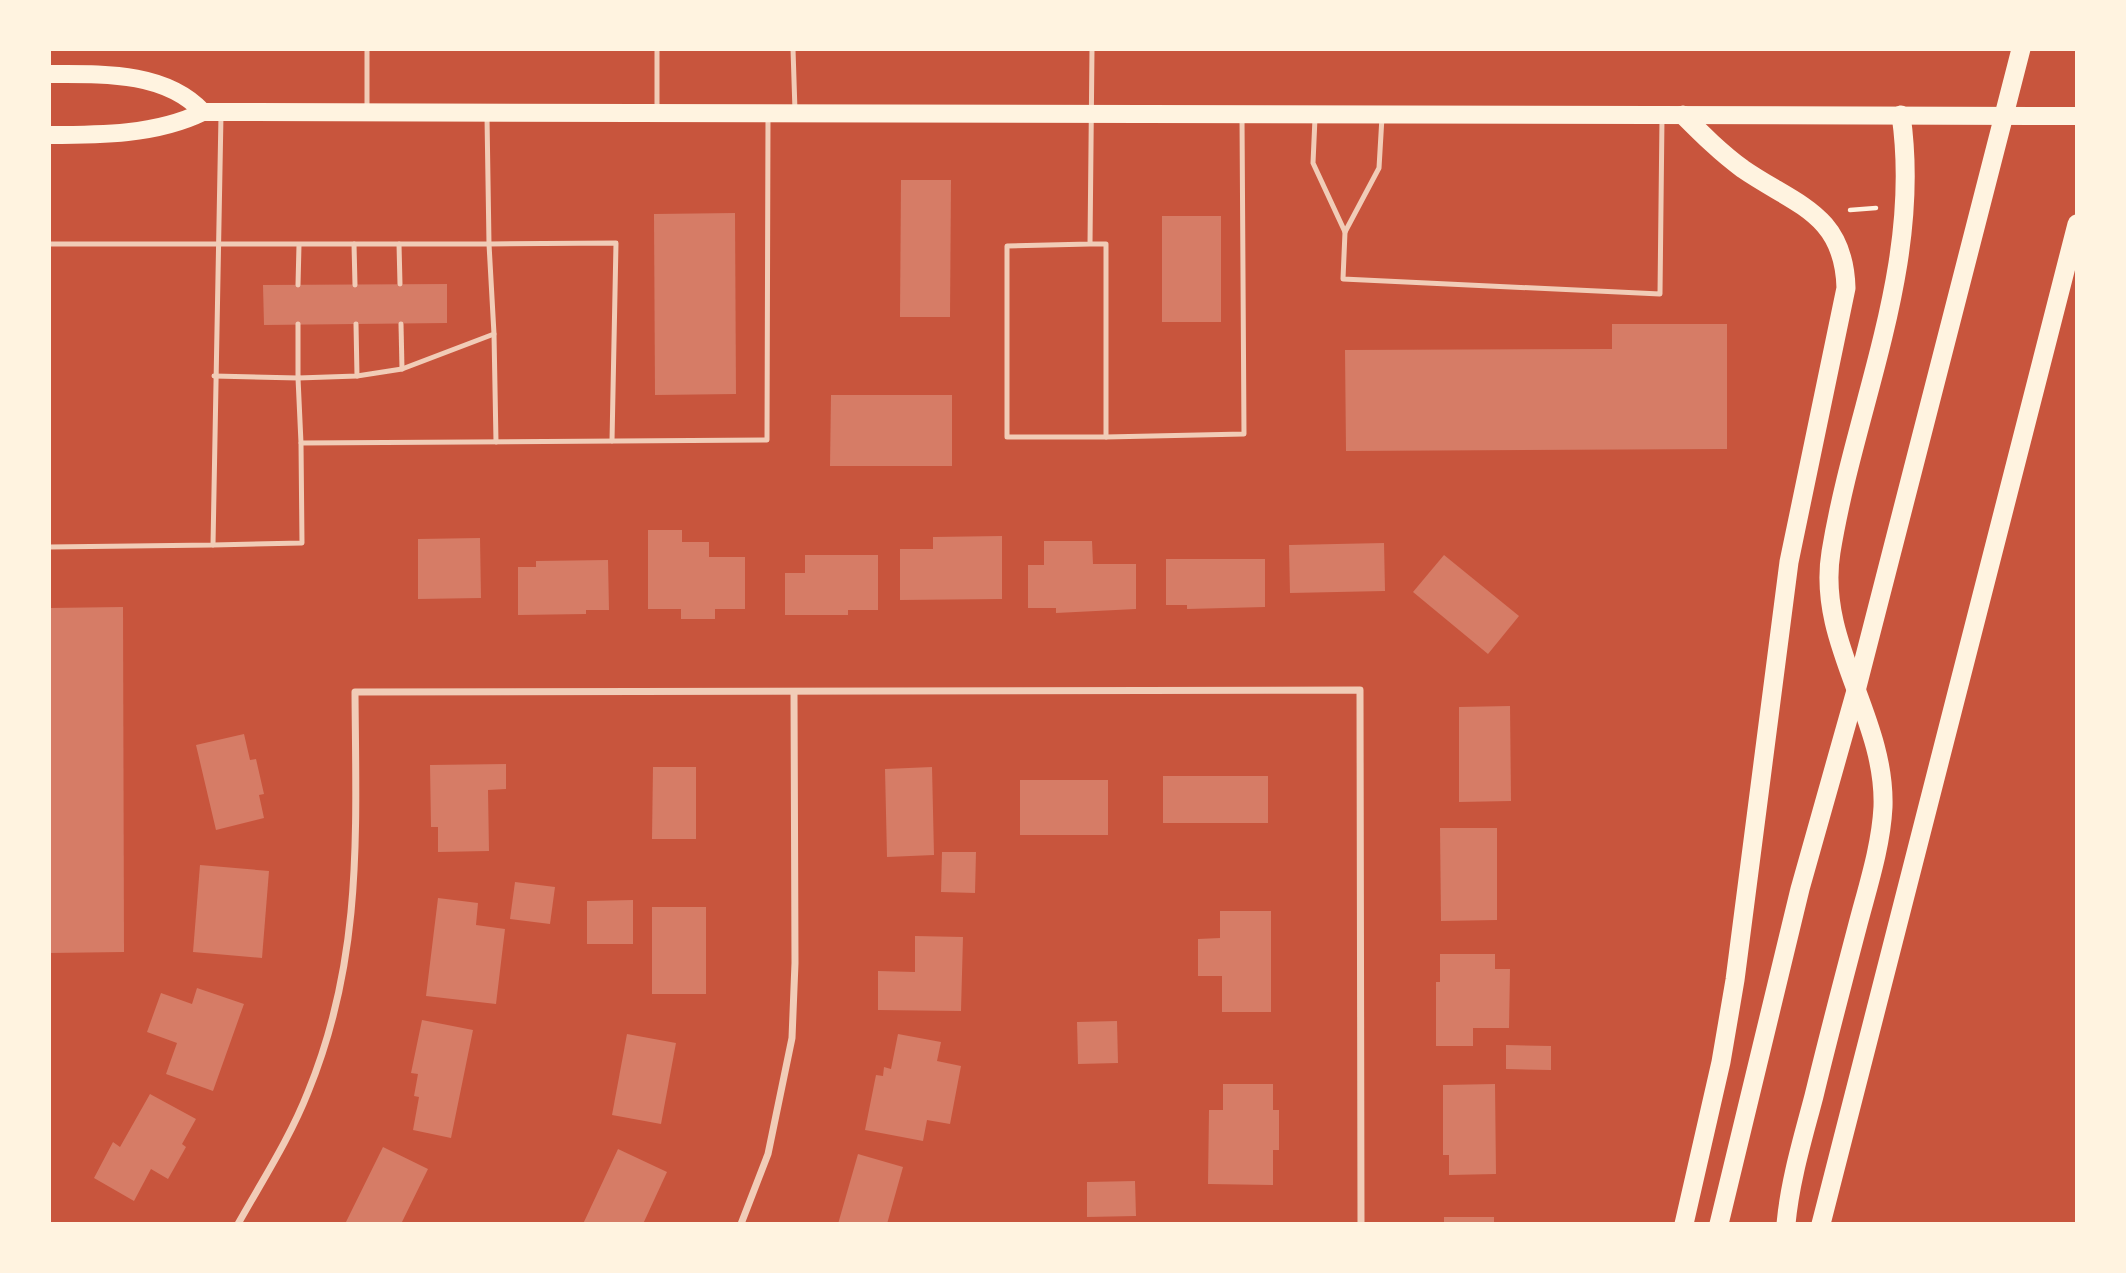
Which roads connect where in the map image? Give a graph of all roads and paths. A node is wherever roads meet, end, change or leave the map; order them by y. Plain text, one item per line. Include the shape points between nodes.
1 (367, 49) edge
2 (657, 49) edge
3 (793, 49) edge
4 (1092, 49) edge
5 (2021, 49) edge
6 (49, 74) edge
7 (212, 112) junction
8 (367, 113) junction
9 (487, 113) junction
10 (657, 113) junction
11 (768, 114) junction
12 (795, 114) junction
13 (1093, 114) junction
14 (1242, 114) junction
15 (1315, 114) junction
16 (1382, 114) junction
17 (1662, 114) junction
18 (1684, 114) junction
19 (1901, 115) junction
20 (2004, 115) junction
21 (2077, 116) edge
22 (49, 135) edge
23 (1877, 208) dead end
24 (1850, 210) dead end
25 (2077, 225) edge
26 (1345, 232) junction
27 (49, 244) edge
28 (354, 244) junction
29 (399, 244) junction
30 (489, 244) junction
31 (1090, 244) junction
32 (219, 245) junction
33 (299, 245) junction
34 (400, 284) dead end
35 (298, 285) dead end
36 (355, 285) dead end
37 (298, 324) dead end
38 (356, 324) dead end
39 (401, 324) dead end
40 (494, 334) junction
41 (402, 369) junction
42 (214, 376) junction
43 (357, 376) junction
44 (298, 378) junction
45 (1106, 437) junction
46 (611, 441) junction
47 (496, 442) junction
48 (301, 443) junction
49 (213, 545) junction
50 (49, 547) edge
51 (1857, 687) junction
52 (794, 692) junction
53 (238, 1224) edge
54 (741, 1224) edge
55 (1361, 1224) edge
56 (1685, 1224) edge
57 (1719, 1224) edge
58 (1786, 1224) edge
59 (1821, 1224) edge

1 - 8 lane
2 - 10 lane
3 - 12 lane
4 - 13 lane
5 - 20 highway
6 - 7 main road via 140,80
7 - 8 main road
7 - 22 main road via 151,128
7 - 32 lane
8 - 9 main road
9 - 10 main road
9 - 30 lane
10 - 11 main road
11 - 12 main road
11 - 46 lane via 767,440
12 - 13 main road
13 - 14 main road
13 - 31 lane
14 - 15 main road
14 - 45 lane via 1244,434
15 - 16 main road
15 - 26 lane via 1313,163
16 - 17 main road
16 - 26 lane via 1379,168
17 - 18 main road
17 - 26 lane via 1660,294 1343,279
18 - 19 main road
18 - 56 highway via 1742,168 1811,209 1824,222 1841,253 1846,288 1788,562 1735,979
19 - 20 main road
19 - 51 highway via 1907,189 1898,273 1830,554 1831,615
20 - 21 main road
20 - 51 highway
23 - 24 path
25 - 59 highway
27 - 32 lane
28 - 29 lane
28 - 33 lane
28 - 36 lane
29 - 30 lane
29 - 34 lane
30 - 40 lane
30 - 46 lane via 616,243
31 - 45 lane via 1106,244
31 - 45 lane via 1007,246 1007,437
32 - 33 lane
32 - 42 lane
33 - 35 lane
37 - 44 lane
38 - 43 lane
39 - 41 lane
40 - 41 lane
40 - 47 lane
41 - 43 lane
42 - 44 lane
42 - 49 lane
43 - 44 lane
44 - 48 lane
46 - 47 lane
47 - 48 lane
48 - 49 lane via 302,543
49 - 50 lane
51 - 57 highway via 1800,889
51 - 58 highway via 1877,742 1882,775 1879,840 1795,1168
52 - 53 street via 355,692 354,900 342,982 308,1093
52 - 54 street via 792,1038 768,1154
52 - 55 street via 1360,690

